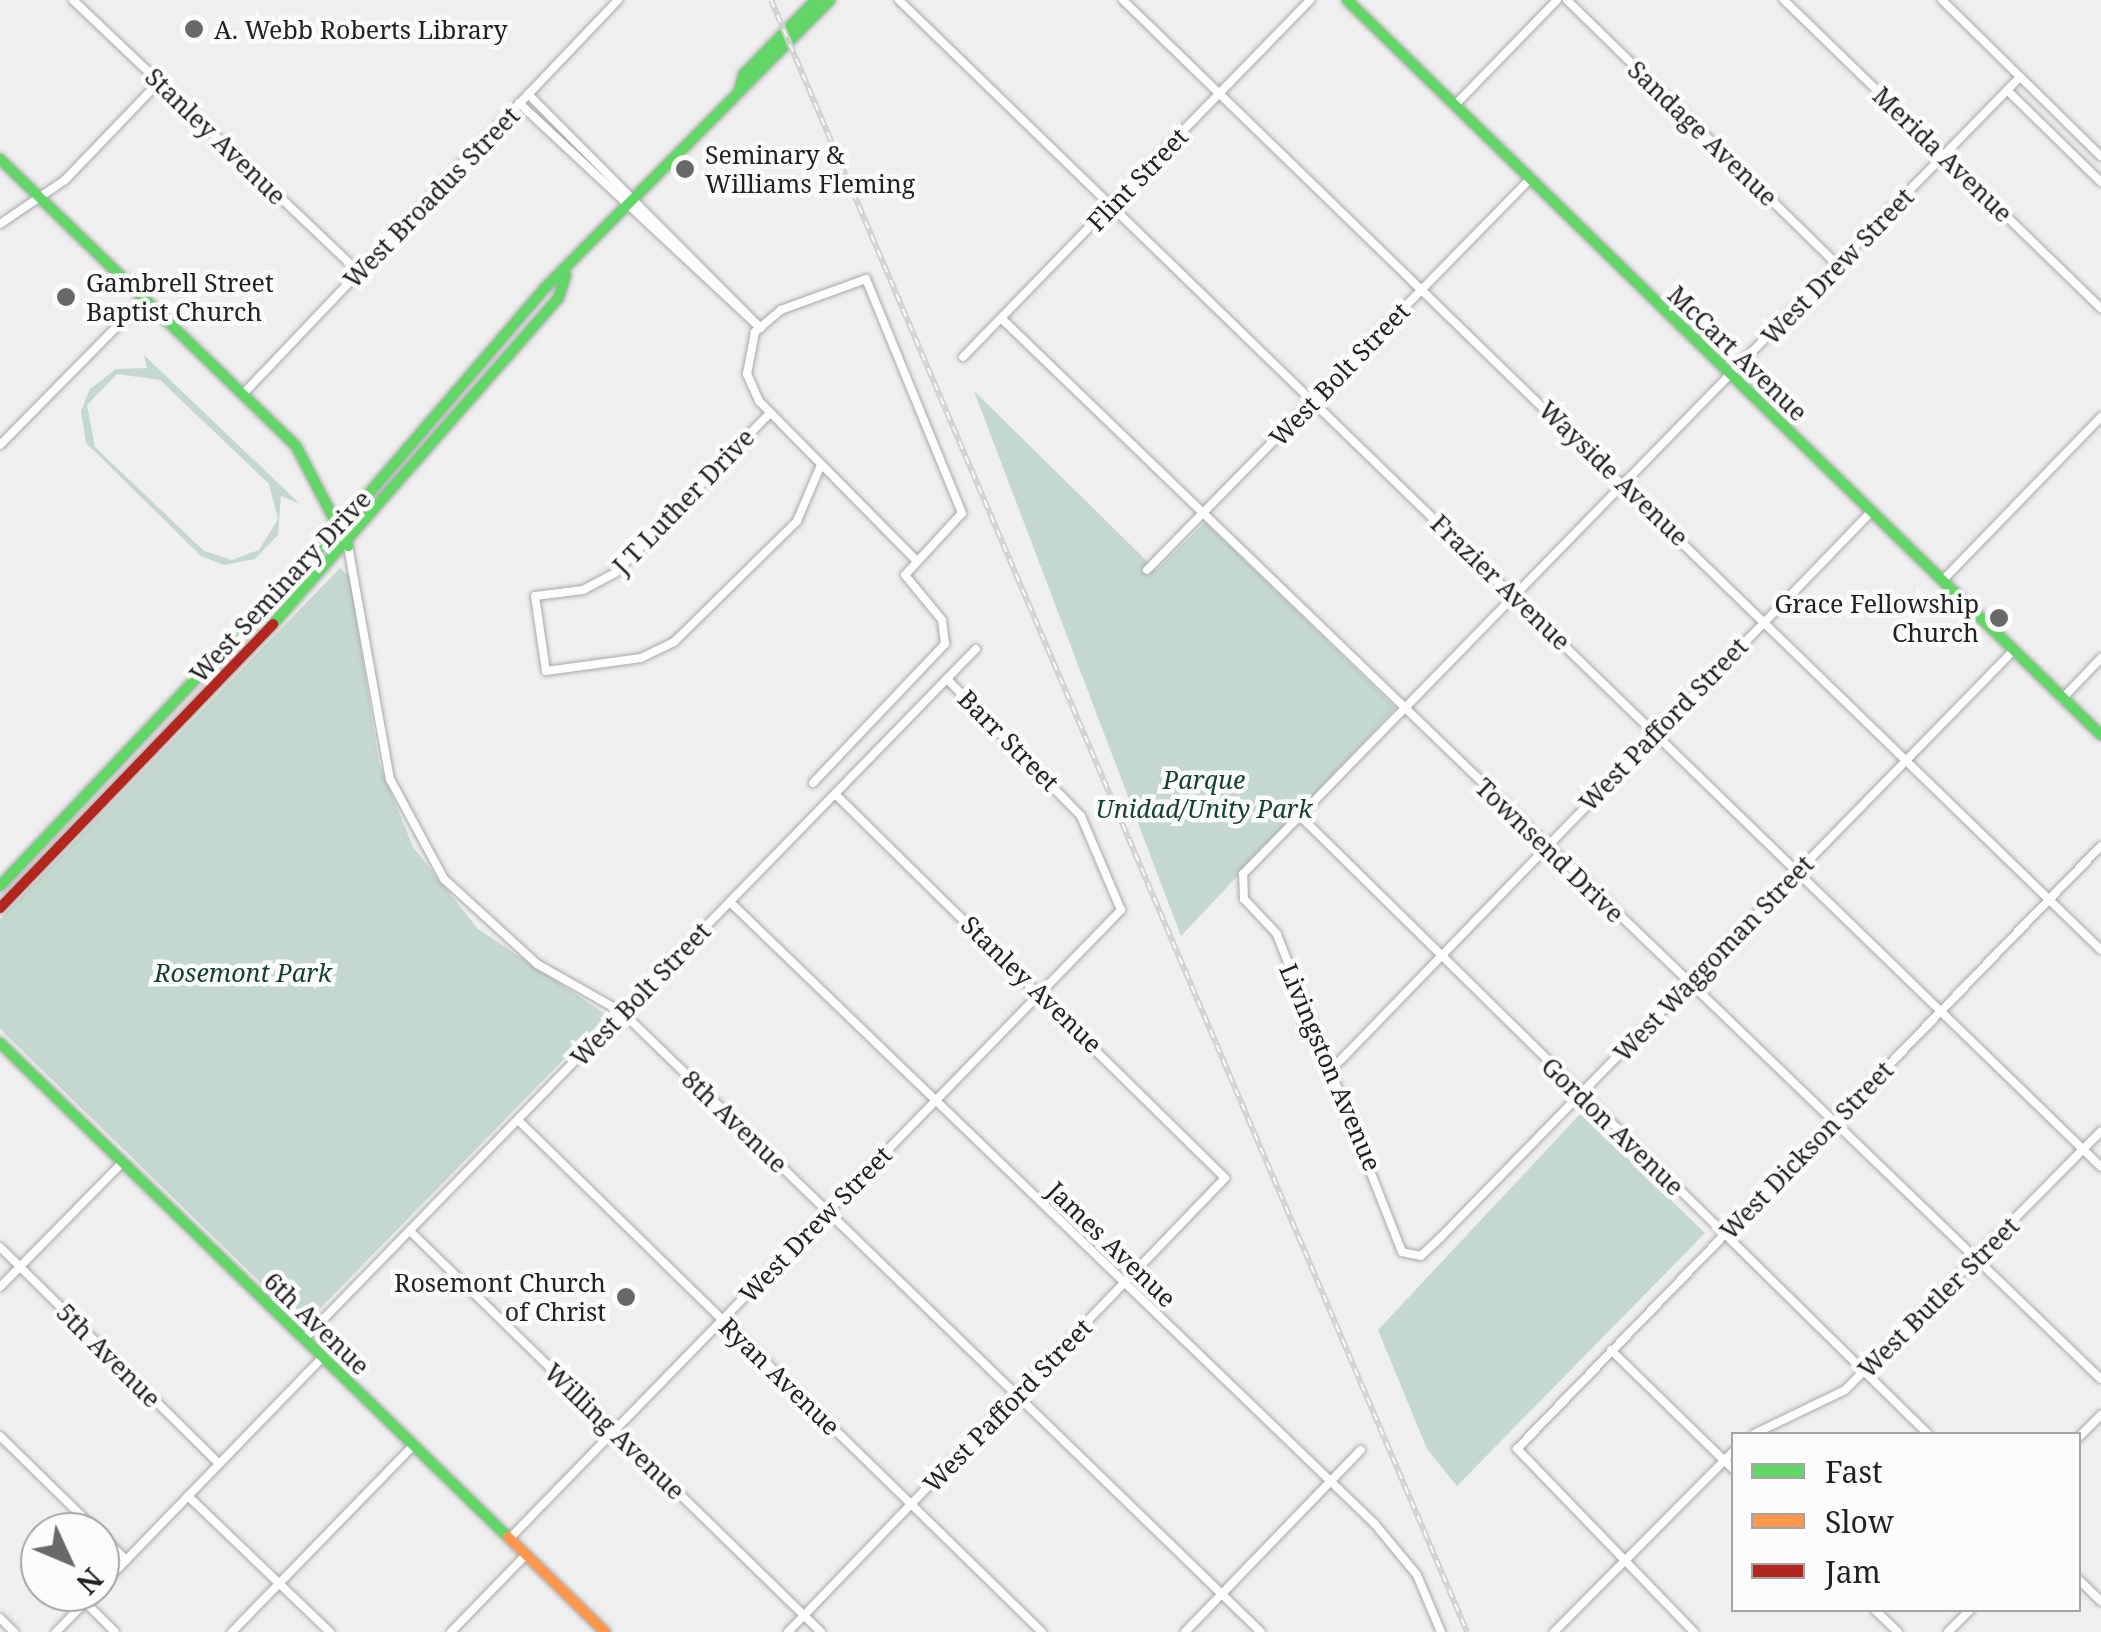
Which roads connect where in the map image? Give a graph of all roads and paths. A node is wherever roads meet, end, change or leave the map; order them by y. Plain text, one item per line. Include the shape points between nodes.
1 (73, 0) edge
2 (618, 0) edge
3 (816, 0) edge
4 (830, 0) edge
5 (899, 0) edge
6 (1123, 0) edge
7 (1310, 0) edge
8 (1347, 0) edge
9 (1557, 0) edge
10 (1567, 0) edge
11 (1784, 0) edge
12 (1942, 0) edge
13 (2020, 77) junction
14 (160, 82) junction
15 (2007, 90) junction
16 (739, 91) junction
17 (528, 94) junction
18 (1219, 94) junction
19 (519, 103) junction
20 (1455, 105) junction
21 (1944, 154) junction
22 (2101, 156) edge
23 (0, 158) edge
24 (1530, 178) junction
25 (2101, 182) edge
26 (38, 195) junction
27 (636, 197) junction
28 (1110, 205) junction
29 (626, 207) junction
30 (0, 224) edge
31 (683, 243) junction
32 (674, 253) junction
33 (1839, 266) junction
34 (359, 272) junction
35 (566, 274) junction
36 (1424, 287) junction
37 (145, 298) junction
38 (2101, 308) edge
39 (1001, 318) junction
40 (760, 328) junction
41 (963, 357) dead end
42 (1732, 375) junction
43 (244, 393) junction
44 (1312, 402) junction
45 (770, 413) junction
46 (2101, 418) edge
47 (0, 445) edge
48 (820, 467) junction
49 (1624, 482) junction
50 (1872, 511) junction
51 (1203, 513) junction
52 (341, 526) junction
53 (348, 546) junction
54 (914, 558) junction
55 (1147, 570) dead end
56 (1943, 580) junction
57 (1515, 596) junction
58 (1764, 620) junction
59 (229, 644) junction
60 (976, 649) dead end
61 (2013, 651) junction
62 (242, 657) junction
63 (2101, 658) edge
64 (947, 679) junction
65 (2062, 698) junction
66 (1404, 708) junction
67 (1658, 732) junction
68 (2101, 735) edge
69 (1906, 760) junction
70 (813, 783) dead end
71 (835, 794) junction
72 (75, 806) junction
73 (1300, 816) junction
74 (88, 819) junction
75 (1545, 845) junction
76 (2101, 846) edge
77 (1798, 871) junction
78 (0, 886) edge
79 (1239, 886) joint
80 (2049, 900) junction
81 (730, 902) junction
82 (0, 908) edge
83 (1121, 910) joint
84 (2101, 950) edge
85 (1440, 958) junction
86 (1689, 983) junction
87 (1041, 992) junction
88 (1941, 1010) junction
89 (622, 1012) junction
90 (0, 1043) edge
91 (1332, 1069) junction
92 (1580, 1095) junction
93 (936, 1101) junction
94 (518, 1120) junction
95 (1834, 1120) junction
96 (2101, 1130) edge
97 (2083, 1149) junction
98 (122, 1162) junction
99 (2101, 1167) edge
100 (1225, 1178) joint
101 (828, 1212) junction
102 (410, 1231) junction
103 (1726, 1232) junction
104 (0, 1247) edge
105 (1409, 1256) joint
106 (1976, 1258) junction
107 (20, 1266) junction
108 (1124, 1283) junction
109 (0, 1287) edge
110 (722, 1320) junction
111 (304, 1339) junction
112 (1611, 1350) junction
113 (323, 1357) junction
114 (1864, 1373) junction
115 (2101, 1380) edge
116 (1016, 1394) junction
117 (2101, 1415) edge
118 (614, 1430) junction
119 (1758, 1432) edge
120 (1926, 1432) edge
121 (2081, 1435) edge
122 (0, 1436) edge
123 (414, 1445) junction
124 (1361, 1450) dead end
125 (1731, 1454) edge
126 (1724, 1460) junction
127 (219, 1464) junction
128 (1731, 1467) edge
129 (1331, 1482) junction
130 (188, 1496) junction
131 (911, 1504) junction
132 (78, 1512) edge
133 (509, 1539) junction
134 (120, 1554) edge
135 (526, 1555) junction
136 (126, 1560) junction
137 (1624, 1563) junction
138 (120, 1566) edge
139 (2081, 1582) edge
140 (278, 1585) junction
141 (1222, 1594) junction
142 (2101, 1601) edge
143 (75, 1612) edge
144 (95, 1612) edge
145 (1878, 1612) edge
146 (1968, 1612) edge
147 (804, 1616) junction
148 (0, 1618) edge
149 (14, 1632) edge
150 (56, 1632) edge
151 (115, 1632) edge
152 (232, 1632) edge
153 (330, 1632) edge
154 (450, 1632) edge
155 (605, 1632) edge
156 (788, 1632) edge
157 (821, 1632) edge
158 (1042, 1632) edge
159 (1185, 1632) edge
160 (1261, 1632) edge
161 (1440, 1632) edge
162 (1554, 1632) edge
163 (1694, 1632) edge
164 (1898, 1632) edge
165 (1948, 1632) edge

1 - 14 street, Stanley Avenue
2 - 17 street, West Broadus Street
3 - 16 main road, West Seminary Drive
4 - 16 main road, West Seminary Drive via 755,85
5 - 28 street, Frazier Avenue
6 - 18 street, Wayside Avenue
7 - 18 street, Flint Street
8 - 20 main road, McCart Avenue
9 - 20 street
10 - 33 street, Sandage Avenue
11 - 21 street, Merida Avenue
12 - 13 street
13 - 15 street, West Drew Street
13 - 22 street
14 - 26 street via 65,180
14 - 34 street, Stanley Avenue
15 - 21 street, West Drew Street
15 - 25 street
16 - 27 main road, West Seminary Drive
17 - 19 street, West Broadus Street
17 - 27 street
18 - 28 street, Flint Street
18 - 36 street, Wayside Avenue
19 - 29 street
19 - 34 street, West Broadus Street
20 - 24 main road, McCart Avenue
21 - 33 street, West Drew Street
21 - 38 street, Merida Avenue
23 - 26 main road
24 - 36 street, West Bolt Street
24 - 42 main road, McCart Avenue
26 - 30 street
26 - 37 main road
27 - 29 main road, West Seminary Drive
27 - 31 street
28 - 39 street, Flint Street
28 - 44 street, Frazier Avenue
29 - 32 street
29 - 35 main road, West Seminary Drive
31 - 32 street
31 - 40 street
32 - 40 street
33 - 42 street, West Drew Street
34 - 43 street, West Broadus Street
35 - 52 main road, West Seminary Drive
35 - 53 main road, West Seminary Drive via 558,299
36 - 44 street, West Bolt Street
36 - 49 street, Wayside Avenue
37 - 43 main road
37 - 47 street
39 - 41 street, Flint Street
39 - 51 street, Townsend Drive
40 - 45 street via 746,374
40 - 54 street via 781,310 866,279 962,513
42 - 49 street, West Drew Street
42 - 50 main road, McCart Avenue
43 - 52 main road via 315,471
44 - 51 street, West Bolt Street
44 - 57 street, Frazier Avenue
45 - 48 street
45 - 48 street, J T Luther Drive via 616,572 583,590 536,596 546,672 641,658 674,642 797,521
46 - 56 street
48 - 54 street
49 - 57 street, West Drew Street
49 - 58 street, Wayside Avenue
50 - 56 main road, McCart Avenue
50 - 58 street, West Pafford Street
51 - 55 street, West Bolt Street
51 - 66 street, Townsend Drive
52 - 53 main road
52 - 59 main road, West Seminary Drive
53 - 62 main road, West Seminary Drive
53 - 89 street, 8th Avenue via 383,754 413,834 485,924
54 - 70 street via 907,583 942,620 945,644
56 - 61 main road, McCart Avenue
57 - 66 street, West Drew Street
57 - 67 street, Frazier Avenue
58 - 67 street, West Pafford Street
58 - 69 street, Wayside Avenue
59 - 62 main road
59 - 72 main road, West Seminary Drive
60 - 64 street, West Bolt Street
61 - 65 main road, McCart Avenue
61 - 69 street, West Waggoman Street
62 - 74 main road, West Seminary Drive
63 - 65 street
64 - 71 street, West Bolt Street
64 - 83 street, Barr Street via 1081,816
65 - 68 main road, McCart Avenue
66 - 73 street, West Drew Street
66 - 75 street, Townsend Drive
67 - 75 street, West Pafford Street
67 - 77 street, Frazier Avenue
69 - 77 street, West Waggoman Street
69 - 80 street, Wayside Avenue
71 - 81 street, West Bolt Street
71 - 87 street, Stanley Avenue
72 - 74 main road
72 - 78 main road, West Seminary Drive
73 - 79 street, West Drew Street
73 - 85 street, Gordon Avenue
74 - 82 main road, West Seminary Drive
75 - 85 street, West Pafford Street
75 - 86 street, Townsend Drive
76 - 80 street, West Dickson Street
77 - 86 street, West Waggoman Street
77 - 88 street, Frazier Avenue
79 - 91 street, Livingston Avenue via 1276,934
80 - 84 street, Wayside Avenue
80 - 88 street, West Dickson Street
81 - 89 street, West Bolt Street
81 - 93 street, James Avenue
83 - 87 street, West Drew Street
85 - 91 street, West Pafford Street
85 - 92 street, Gordon Avenue
86 - 92 street, West Waggoman Street
86 - 95 street, Townsend Drive
87 - 93 street, West Drew Street
87 - 100 street, Stanley Avenue
88 - 95 street, West Dickson Street
88 - 97 street, Frazier Avenue
89 - 94 street, West Bolt Street
89 - 101 street, 8th Avenue
90 - 98 main road, 6th Avenue
91 - 105 street, Livingston Avenue
92 - 103 street, Gordon Avenue
92 - 105 street, West Waggoman Street via 1440,1238
93 - 101 street, West Drew Street
93 - 108 street, James Avenue
94 - 102 street, West Bolt Street
94 - 110 street, Ryan Avenue
95 - 103 street, West Dickson Street
95 - 106 street, Townsend Drive
96 - 97 street, West Butler Street
97 - 99 street, Frazier Avenue
97 - 106 street, West Butler Street
98 - 107 street
98 - 111 main road, 6th Avenue
100 - 108 street, West Pafford Street
101 - 110 street, West Drew Street
101 - 116 street, 8th Avenue
102 - 111 street, West Bolt Street
102 - 118 street, Willing Avenue
103 - 112 street, West Dickson Street
103 - 114 street, Gordon Avenue
104 - 107 street, 5th Avenue
106 - 114 street, West Butler Street
106 - 115 street, Townsend Drive
107 - 109 street
107 - 127 street, 5th Avenue
108 - 116 street, West Pafford Street
108 - 129 street, James Avenue
110 - 118 street, West Drew Street
110 - 131 street, Ryan Avenue
111 - 113 main road, 6th Avenue
112 - 126 street
112 - 137 street, West Dickson Street via 1517,1456
113 - 123 main road, 6th Avenue
113 - 127 street
114 - 119 street, West Butler Street
114 - 120 street, Gordon Avenue
116 - 131 street, West Pafford Street
116 - 141 street, 8th Avenue
117 - 121 street
118 - 133 street, West Drew Street
118 - 147 street, Willing Avenue
122 - 132 street
123 - 133 main road, 6th Avenue
123 - 140 street
124 - 129 street
125 - 126 street
126 - 128 street
126 - 137 street
127 - 130 street
129 - 141 street
129 - 161 street, James Avenue via 1404,1554
130 - 136 street
130 - 140 street
131 - 147 street, West Pafford Street
131 - 158 street, Ryan Avenue
133 - 135 main road, 6th Avenue
134 - 136 street
135 - 154 street
135 - 155 main road, 6th Avenue
136 - 138 street
137 - 162 street
137 - 163 street
139 - 142 street
140 - 152 street
140 - 153 street
141 - 159 street
141 - 160 street, 8th Avenue
143 - 150 street
144 - 151 street
145 - 164 street
146 - 165 street
147 - 156 street, West Pafford Street
147 - 157 street, Willing Avenue
148 - 149 street

